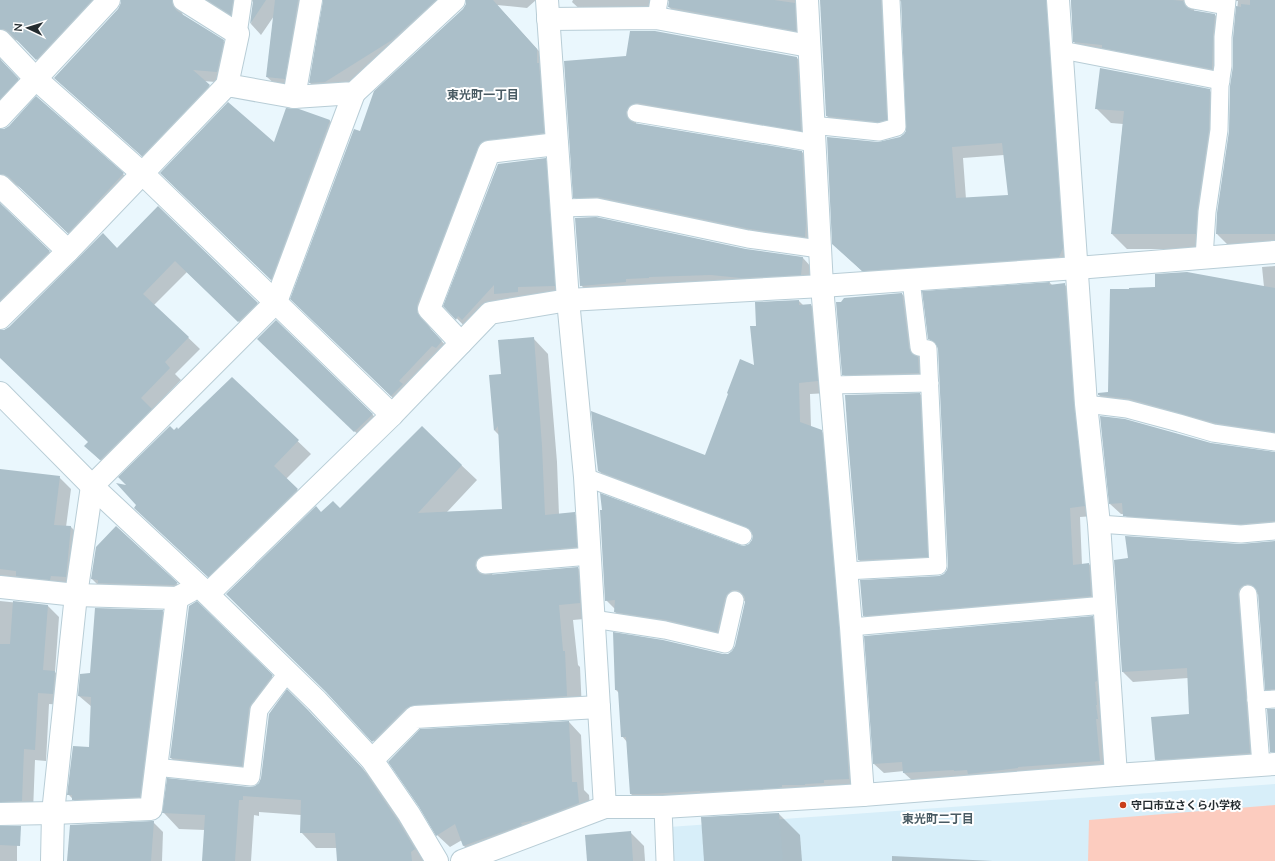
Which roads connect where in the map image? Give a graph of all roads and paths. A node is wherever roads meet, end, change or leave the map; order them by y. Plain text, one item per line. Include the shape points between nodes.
1 (109, 0) edge
2 (184, 0) edge
3 (243, 0) edge
4 (310, 0) edge
5 (454, 0) edge
6 (807, 0) edge
7 (891, 0) edge
8 (1058, 0) edge
9 (1193, 0) edge
10 (1226, 3) edge
11 (657, 9) edge
12 (547, 10) edge
13 (238, 34) junction
14 (0, 41) edge
15 (809, 46) junction
16 (1062, 50) junction
17 (36, 79) junction
18 (1221, 81) junction
19 (228, 85) junction
20 (354, 93) junction
21 (294, 97) junction
22 (636, 113) dead end
23 (0, 117) edge
24 (813, 134) junction
25 (558, 144) junction
26 (142, 173) junction
27 (0, 186) edge
28 (562, 208) junction
29 (819, 249) junction
30 (68, 251) junction
31 (1275, 252) edge
32 (1204, 258) junction
33 (1077, 268) junction
34 (912, 280) junction
35 (822, 286) junction
36 (568, 300) junction
37 (276, 302) junction
38 (0, 318) edge
39 (461, 343) junction
40 (930, 383) junction
41 (830, 385) junction
42 (0, 394) edge
43 (1086, 404) junction
44 (392, 415) junction
45 (1275, 442) edge
46 (585, 477) junction
47 (92, 486) junction
48 (1099, 524) junction
49 (1275, 532) edge
50 (743, 536) dead end
51 (590, 556) junction
52 (485, 565) dead end
53 (846, 571) junction
54 (0, 587) edge
55 (204, 590) junction
56 (1248, 594) dead end
57 (76, 595) junction
58 (177, 598) junction
59 (735, 600) dead end
60 (1106, 605) junction
61 (593, 619) junction
62 (851, 627) junction
63 (288, 672) junction
64 (1275, 699) edge
65 (1256, 700) junction
66 (599, 707) junction
67 (372, 760) junction
68 (1268, 765) edge
69 (155, 768) junction
70 (1116, 775) junction
71 (863, 795) junction
72 (605, 807) junction
73 (663, 807) junction
74 (53, 813) junction
75 (0, 814) edge
76 (52, 861) edge
77 (437, 861) edge
78 (462, 861) edge
79 (665, 861) edge

1 - 17 street
2 - 13 street
3 - 13 lane
4 - 21 street
5 - 20 street
6 - 15 street
7 - 24 lane via 897,127 879,132
8 - 16 street
9 - 10 lane
10 - 18 lane
11 - 12 street
11 - 15 street
12 - 25 street
13 - 19 street
14 - 17 street
15 - 24 street
16 - 18 lane
16 - 33 street
17 - 23 street
17 - 26 street
18 - 32 lane via 1219,130 1206,212
19 - 21 street
19 - 26 street
20 - 21 street
20 - 37 street
22 - 24 lane
24 - 29 street
25 - 28 street
25 - 39 street via 489,152 429,309
26 - 30 street
26 - 37 street
27 - 30 street
28 - 29 lane via 597,207 748,239
28 - 36 street
29 - 35 street
30 - 38 street
31 - 32 street
32 - 33 street
33 - 34 street
33 - 43 street
34 - 35 street
34 - 40 lane via 919,347 928,349
35 - 36 street
35 - 41 street
36 - 39 street via 490,313
36 - 46 street
37 - 44 street
37 - 47 street
39 - 44 street
40 - 41 lane
40 - 53 lane via 938,566
41 - 53 street
42 - 47 street
43 - 45 lane via 1127,409 1213,433
43 - 48 street
44 - 55 street
46 - 50 lane
46 - 51 street
47 - 55 street
47 - 57 street
48 - 49 lane via 1241,534
48 - 60 street
51 - 52 lane
51 - 61 street
53 - 62 street
54 - 57 street
55 - 58 street
55 - 63 street
56 - 65 lane
57 - 58 street
57 - 74 street
58 - 69 street
59 - 61 lane via 725,644 665,630
60 - 62 lane
60 - 70 street
61 - 66 street
62 - 71 street
63 - 67 street
63 - 69 lane via 259,710 251,777
64 - 65 lane
65 - 68 lane
66 - 67 street via 415,717
66 - 72 street
67 - 77 street
68 - 70 street
69 - 74 street via 151,809
70 - 71 street
71 - 73 street
72 - 73 street
72 - 78 street
73 - 79 lane
74 - 75 street
74 - 76 street

